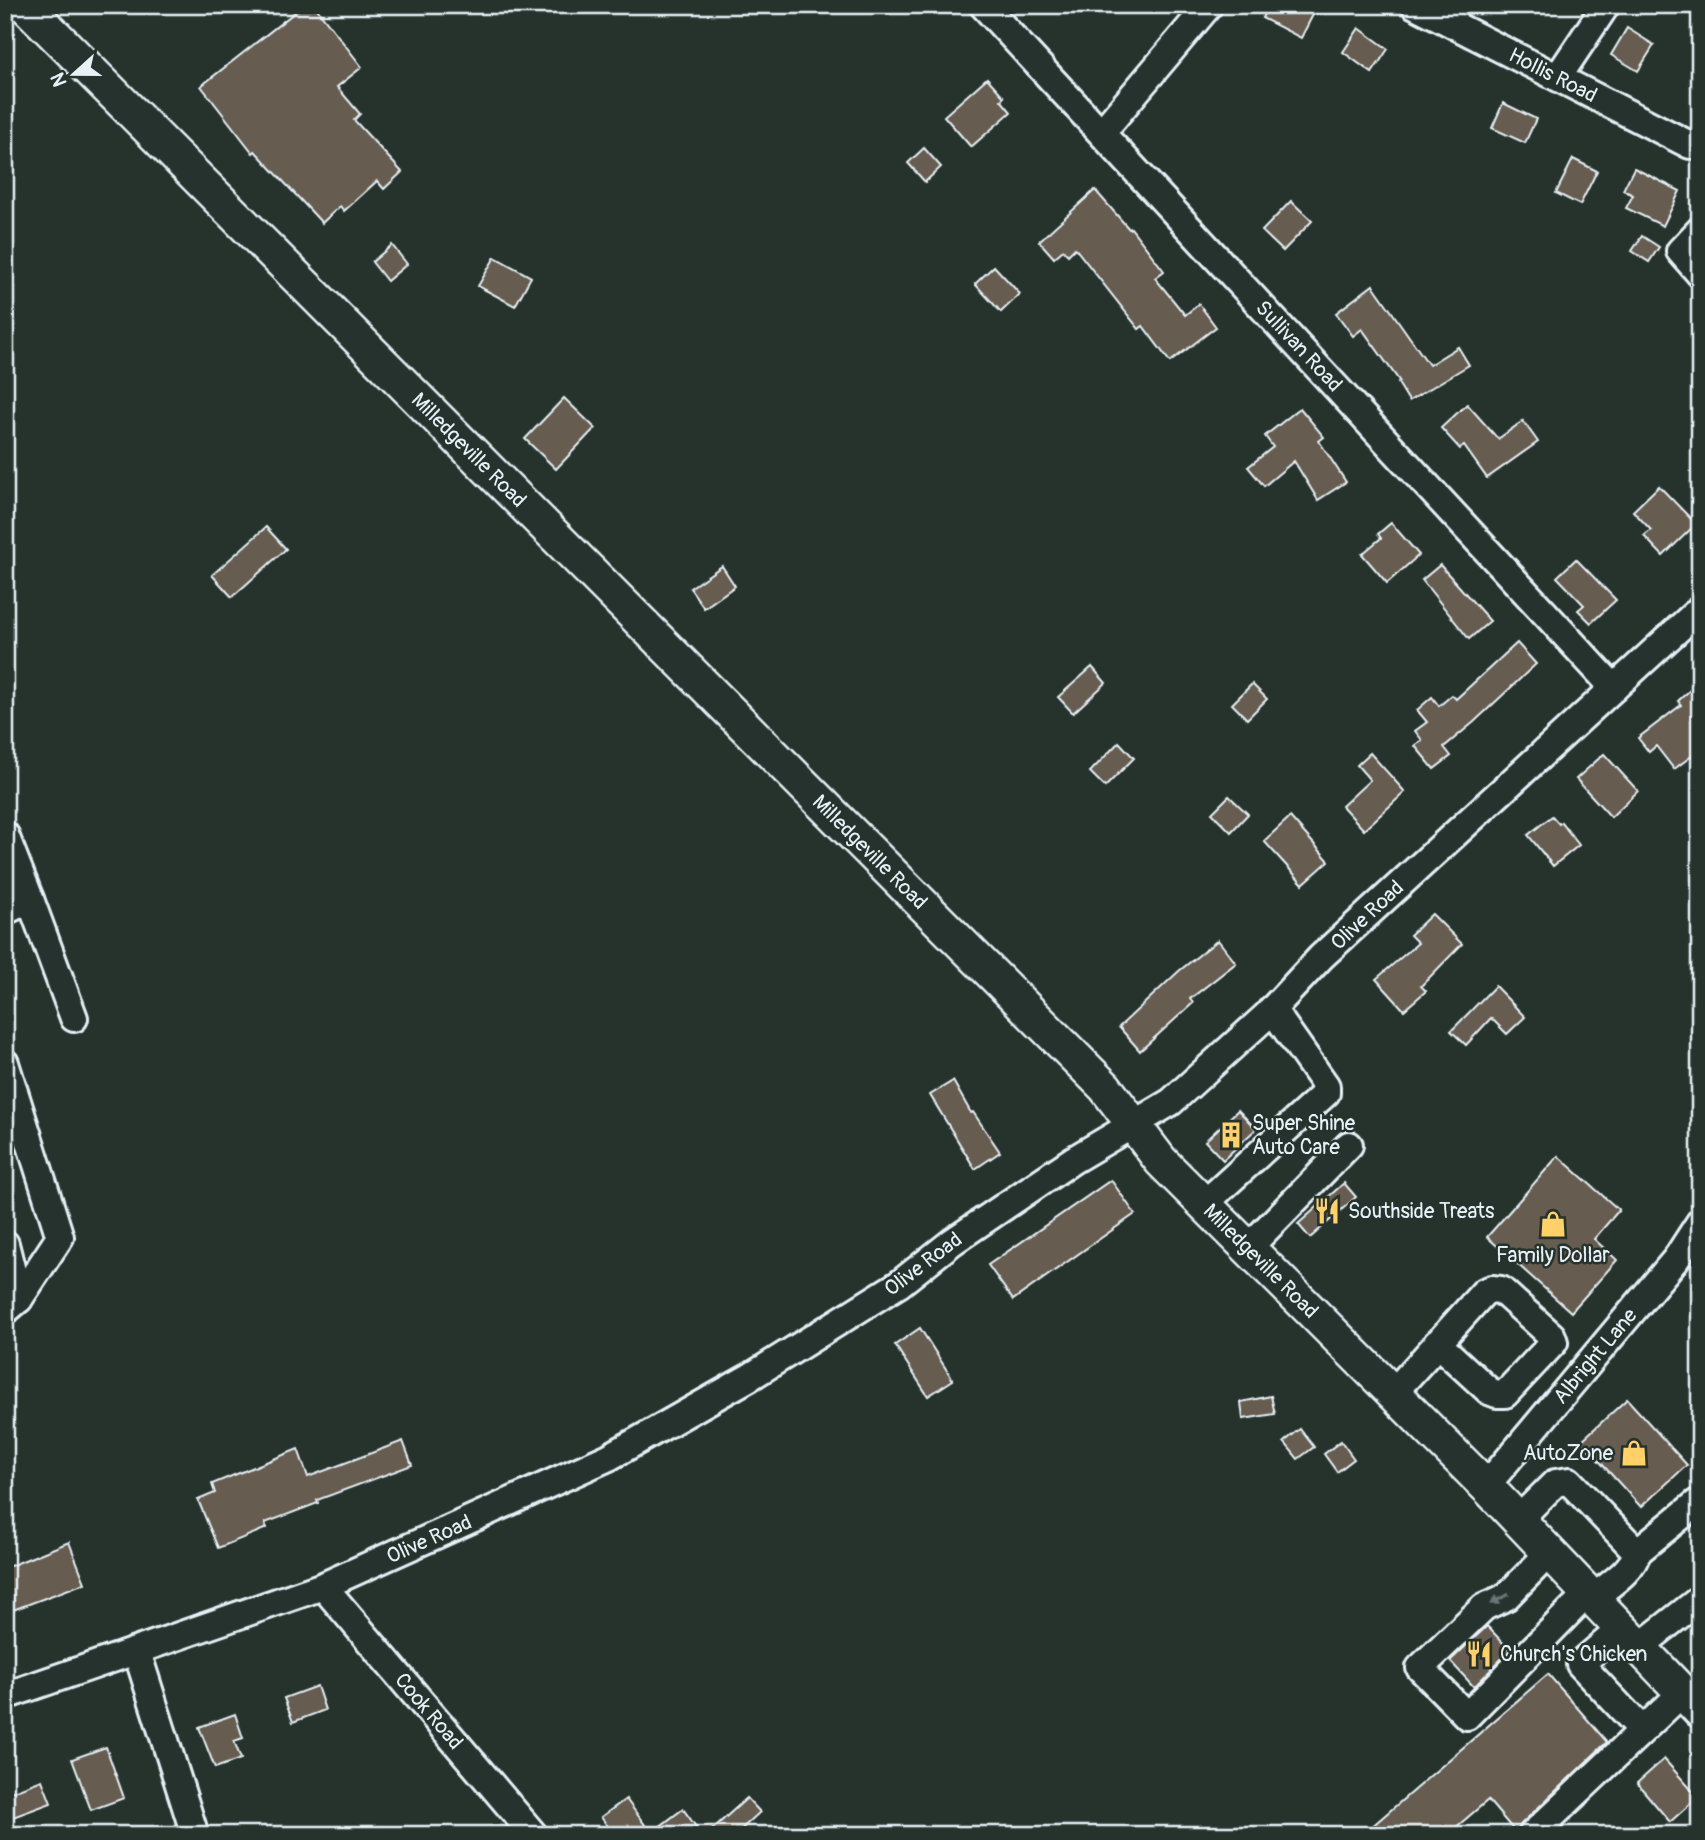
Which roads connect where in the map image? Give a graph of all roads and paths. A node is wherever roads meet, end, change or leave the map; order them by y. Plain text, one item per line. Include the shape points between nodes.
1 (25, 5) edge
2 (983, 5) edge
3 (1209, 5) edge
4 (1415, 5) edge
5 (1606, 5) edge
6 (1558, 77) junction
7 (1102, 132) junction
8 (1690, 145) dead end
9 (1700, 230) edge
10 (1700, 274) edge
11 (1700, 609) edge
12 (1614, 688) junction
13 (5, 835) edge
14 (30, 899) junction
15 (5, 911) edge
16 (1272, 1009) junction
17 (74, 1018) dead end
18 (5, 1063) edge
19 (1133, 1123) junction
20 (1349, 1145) dead end
21 (1204, 1204) junction
22 (1700, 1222) edge
23 (5, 1244) edge
24 (1248, 1248) junction
25 (12, 1305) edge
26 (1437, 1343) dead end
27 (1393, 1393) junction
28 (1486, 1486) junction
29 (1697, 1503) dead end
30 (1518, 1520) junction
31 (1637, 1552) junction
32 (1549, 1553) junction
33 (323, 1586) junction
34 (1589, 1596) junction
35 (1700, 1600) edge
36 (1630, 1639) junction
37 (137, 1652) junction
38 (5, 1696) edge
39 (1691, 1702) edge
40 (1642, 1730) junction
41 (195, 1835) edge
42 (534, 1835) edge
43 (1532, 1835) edge

1 - 19 main road, Milledgeville Road via 1105,1087
2 - 7 street, Sullivan Road
3 - 7 street
4 - 6 street, Hollis Road
5 - 6 street
6 - 8 street, Hollis Road
7 - 12 street, Sullivan Road
9 - 10 street via 1679,251
11 - 12 street, Olive Road
12 - 16 street, Olive Road via 1321,957
13 - 14 street
14 - 15 street
14 - 17 street
16 - 19 street, Olive Road via 1171,1102
16 - 21 street via 1326,1086 1326,1093
18 - 25 street via 60,1237
19 - 21 main road, Milledgeville Road via 1161,1161
19 - 33 street, Olive Road via 952,1242 899,1284 751,1377 609,1457
20 - 24 street
21 - 24 main road, Milledgeville Road
22 - 28 street, Albright Lane via 1676,1259
23 - 25 street
24 - 27 main road, Milledgeville Road
26 - 27 street
27 - 28 main road, Milledgeville Road
28 - 30 main road, Milledgeville Road
29 - 31 street
30 - 31 street via 1555,1483 1569,1481
30 - 32 main road, Milledgeville Road
31 - 34 street via 1629,1567
32 - 34 main road, Milledgeville Road
32 -> 34 street via 1507,1597 1484,1607 1420,1668 1467,1717
33 - 37 street, Olive Road
33 - 42 street, Cook Road
34 - 36 main road, Milledgeville Road
35 - 36 street
36 - 39 main road, Milledgeville Road
36 - 40 street via 1580,1664
37 - 38 street, Olive Road
37 - 41 street
39 - 40 street
40 - 43 street

